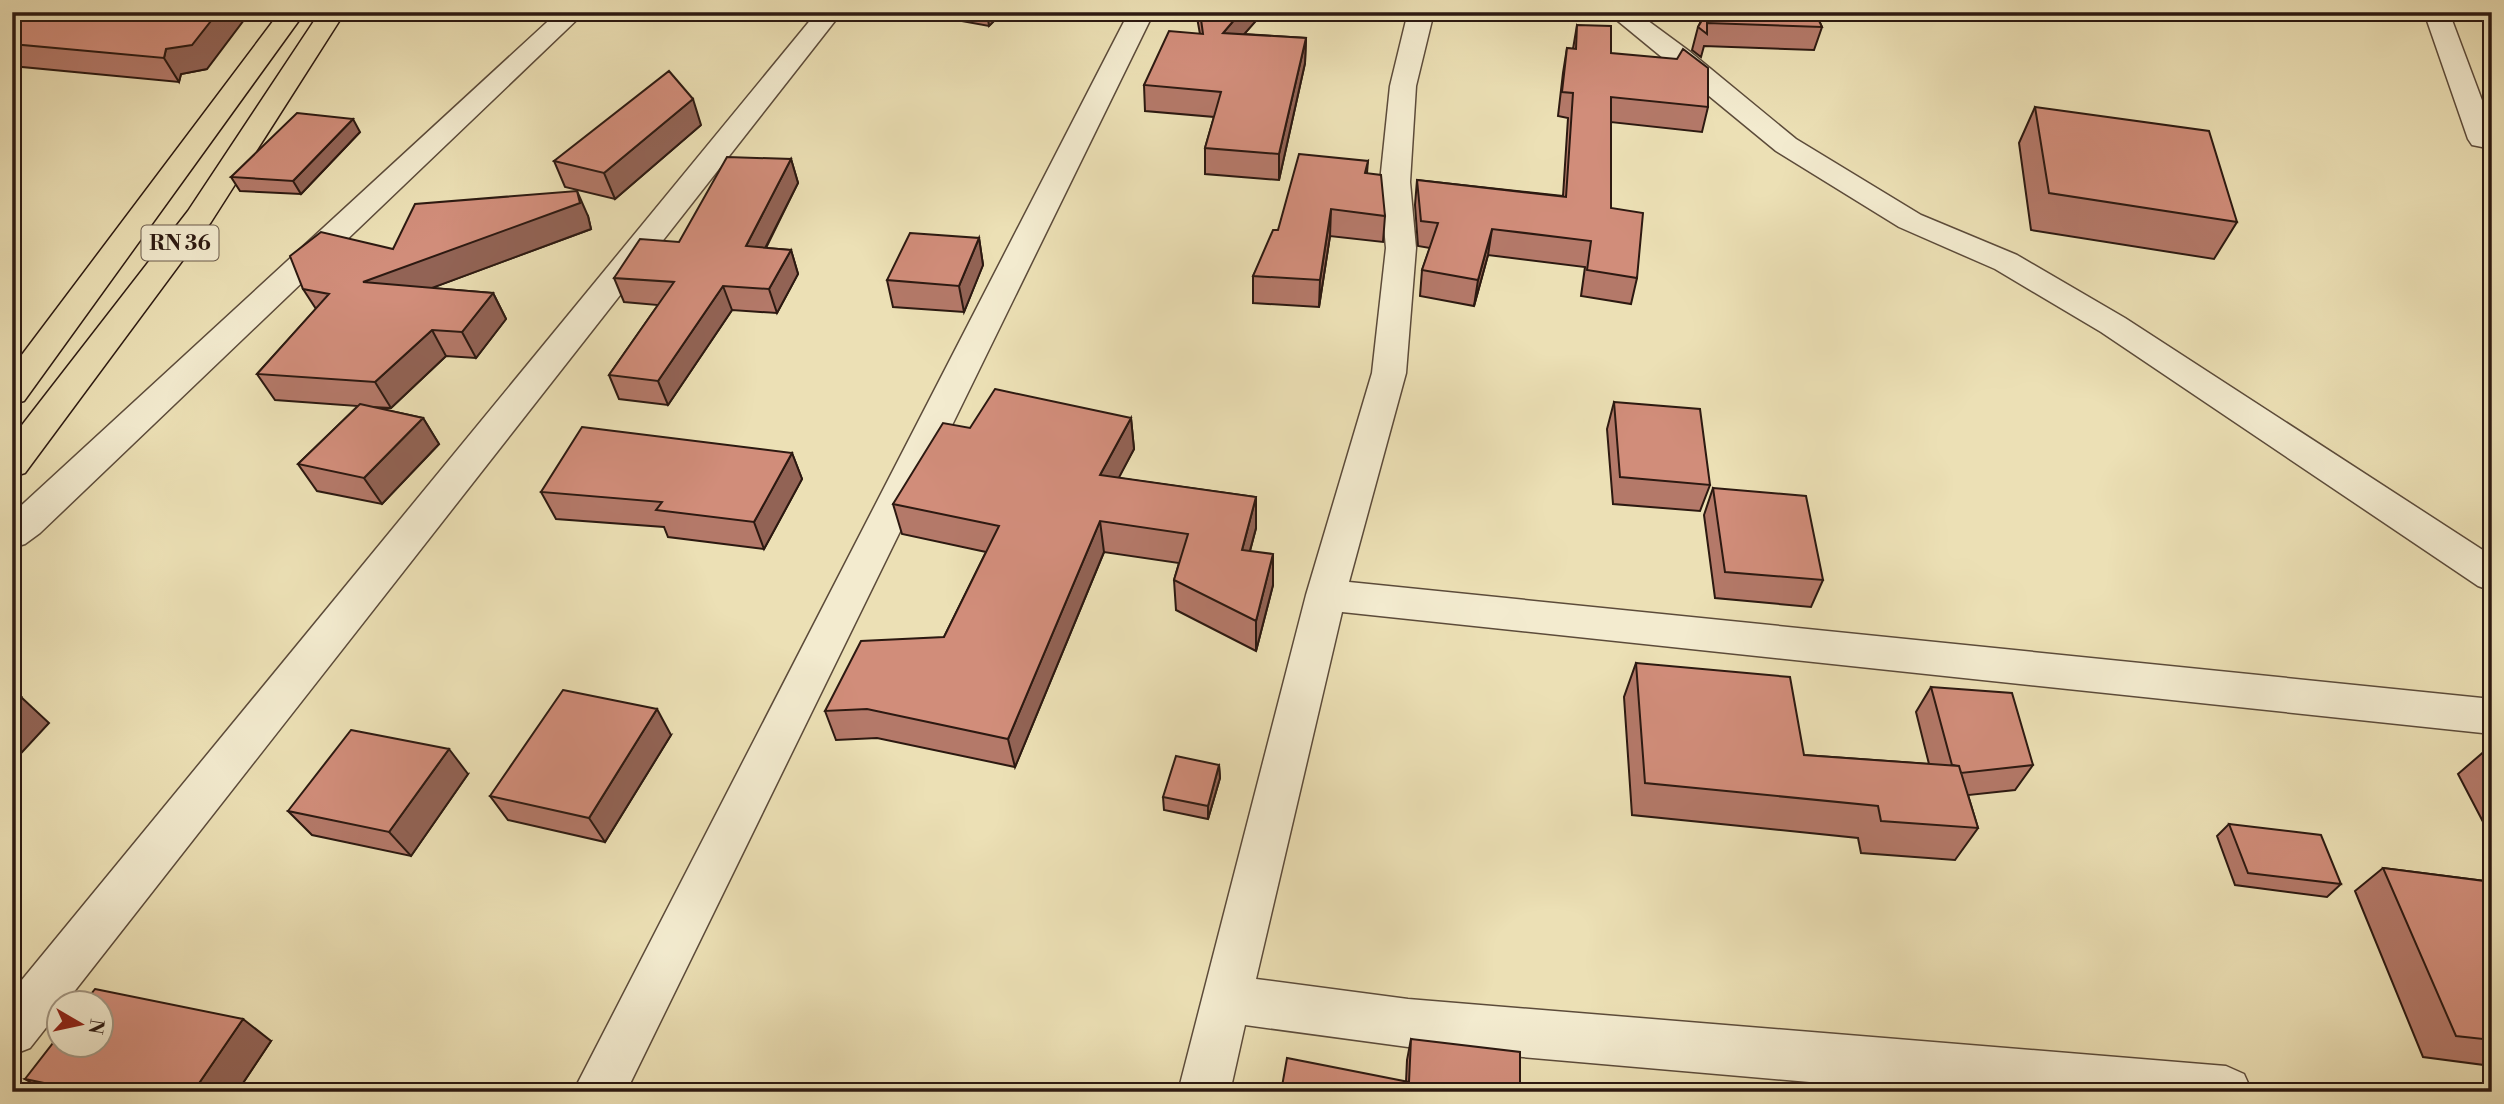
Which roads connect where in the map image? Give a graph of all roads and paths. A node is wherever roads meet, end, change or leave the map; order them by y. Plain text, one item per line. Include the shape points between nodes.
1 (293, 12) edge
2 (333, 12) edge
3 (573, 12) edge
4 (830, 12) edge
5 (1142, 12) edge
6 (1421, 12) edge
7 (1619, 12) edge
8 (2436, 12) edge
9 (2482, 139) dead end
10 (12, 393) edge
11 (12, 464) edge
12 (12, 534) edge
13 (2492, 576) edge
14 (1326, 595) junction
15 (2492, 717) edge
16 (1227, 999) junction
17 (12, 1031) edge
18 (599, 1092) edge
19 (1204, 1092) edge
20 (2226, 1092) edge

1 - 10 main road, RN 36
2 - 11 main road, RN 36 via 200,216
3 - 12 street
4 - 17 street
5 - 18 street
6 - 14 street via 1401,100 1395,181 1401,248 1389,373
7 - 13 street via 1786,145 1910,220 2006,262 2113,325
8 - 9 street
14 - 15 street
14 - 16 street
16 - 19 street
16 - 20 street via 1408,1023

